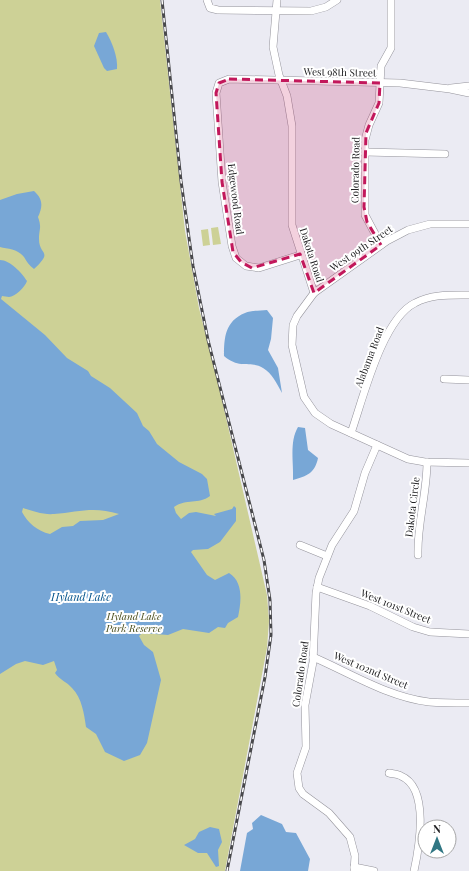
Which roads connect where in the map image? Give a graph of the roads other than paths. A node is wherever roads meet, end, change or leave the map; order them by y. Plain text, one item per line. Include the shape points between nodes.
1 (207, 0) edge
2 (277, 0) edge
3 (337, 0) edge
4 (391, 1) edge
5 (276, 11) junction
6 (229, 79) joint
7 (281, 80) junction
8 (380, 83) junction
9 (469, 86) edge
10 (450, 89) junction
11 (469, 93) edge
12 (365, 152) junction
13 (445, 154) dead end
14 (469, 224) edge
15 (381, 245) junction
16 (300, 255) junction
17 (314, 293) junction
18 (469, 295) edge
19 (444, 379) dead end
20 (469, 380) edge
21 (351, 433) junction
22 (377, 445) junction
23 (426, 462) junction
24 (469, 463) edge
25 (300, 545) dead end
26 (418, 555) dead end
27 (327, 556) junction
28 (316, 587) junction
29 (469, 634) edge
30 (313, 657) junction
31 (469, 703) edge
32 (389, 773) dead end
33 (299, 788) junction
34 (291, 790) dead end
35 (354, 869) edge
36 (374, 871) edge
37 (414, 871) edge

1 - 5 street via 210,8 218,10
2 - 5 street, Dakota Road
3 - 5 street via 326,7 311,11
4 - 8 street, Colorado Road via 391,48 381,66
5 - 7 street, Dakota Road via 273,47
6 - 7 street, West 98th Street
6 - 16 street, Edgewood Road via 219,83 216,93 222,182 233,252 241,262 252,268 265,267
7 - 8 street, West 98th Street
7 - 16 street, Dakota Road via 292,126 292,225
8 - 10 street, West 98th Street
8 - 12 street, Colorado Road via 379,103 366,132
9 - 10 street, West 98th Street
10 - 11 street, West 98th Street
12 - 13 street
12 - 15 street, Colorado Road via 365,215
14 - 15 street, West 99th Street via 419,226
15 - 17 street, West 99th Street
16 - 17 street, Dakota Road
17 - 21 street, Dakota Road via 296,316 292,335 293,356 301,388 315,413 326,422
18 - 21 street, Alabama Road via 442,295 423,299 405,309 396,318 384,339
19 - 20 street
21 - 22 street, Dakota Road
22 - 23 street, Dakota Road via 408,459
22 - 27 street, Colorado Road via 365,473 354,511
23 - 24 street, Dakota Road
23 - 26 street, Dakota Circle via 418,530
25 - 27 street
27 - 28 street, Colorado Road
28 - 29 street, West 101st Street via 370,606 430,632
28 - 30 street, Colorado Road
30 - 31 street, West 102nd Street via 389,691 415,699
30 - 33 street, Colorado Road via 305,705 306,747 297,773
32 - 37 street via 402,776 416,795 421,838
33 - 34 street
33 - 35 street via 308,800 329,813 344,829 353,846
35 - 36 street

